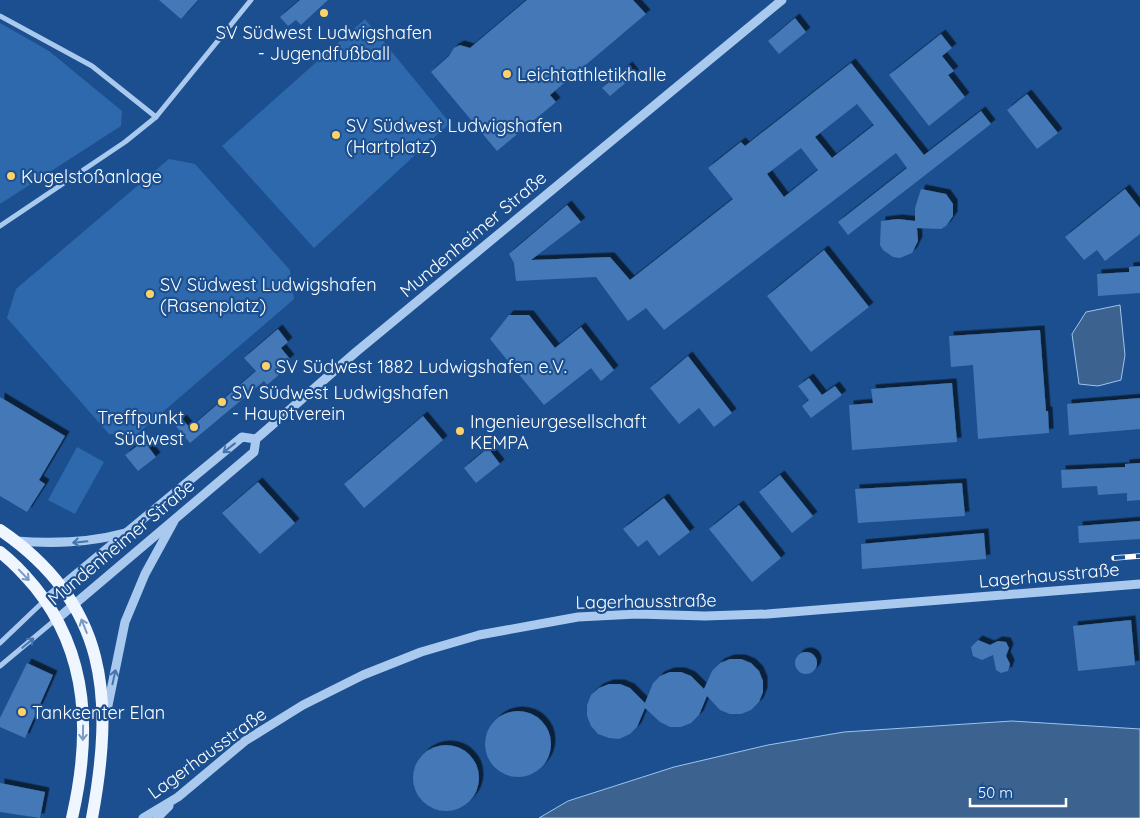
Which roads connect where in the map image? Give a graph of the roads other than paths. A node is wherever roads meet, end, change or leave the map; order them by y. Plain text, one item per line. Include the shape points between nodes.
1 (251, 0) edge
2 (782, 0) edge
3 (0, 16) edge
4 (156, 118) junction
5 (0, 226) edge
6 (256, 439) junction
7 (179, 514) junction
8 (0, 530) edge
9 (128, 533) junction
10 (16, 541) junction
11 (0, 552) edge
12 (1140, 584) edge
13 (61, 587) junction
14 (45, 600) junction
15 (72, 605) junction
16 (57, 619) junction
17 (0, 643) edge
18 (0, 666) edge
19 (104, 725) junction
20 (178, 797) junction
21 (72, 818) edge
22 (92, 818) edge
23 (143, 818) edge
24 (157, 818) edge

1 - 4 street
2 - 6 street, Mundenheimer Straße via 356,352
3 - 4 street via 92,66
4 - 5 street
6 - 7 street, Mundenheimer Straße via 254,452
6 -> 9 street, Mundenheimer Straße via 242,438
7 - 15 street, Mundenheimer Straße
19 -> 7 street via 128,614 145,574
8 - 10 main road
9 -> 10 street via 81,542 48,544
9 - 13 street, Mundenheimer Straße
10 - 13 main road
11 -> 14 main road
12 - 20 street, Lagerhausstraße via 768,614 578,617 478,635 421,652 303,705 245,741
13 - 14 street, Mundenheimer Straße
13 - 15 main road
14 - 16 main road
14 - 17 street, Mundenheimer Straße
15 - 16 street, Mundenheimer Straße
19 -> 15 main road via 97,664 82,620
18 -> 16 street, Mundenheimer Straße
16 -> 21 main road via 79,675 84,711 82,756
19 - 22 main road
20 - 23 street, Lagerhausstraße
20 - 24 street

